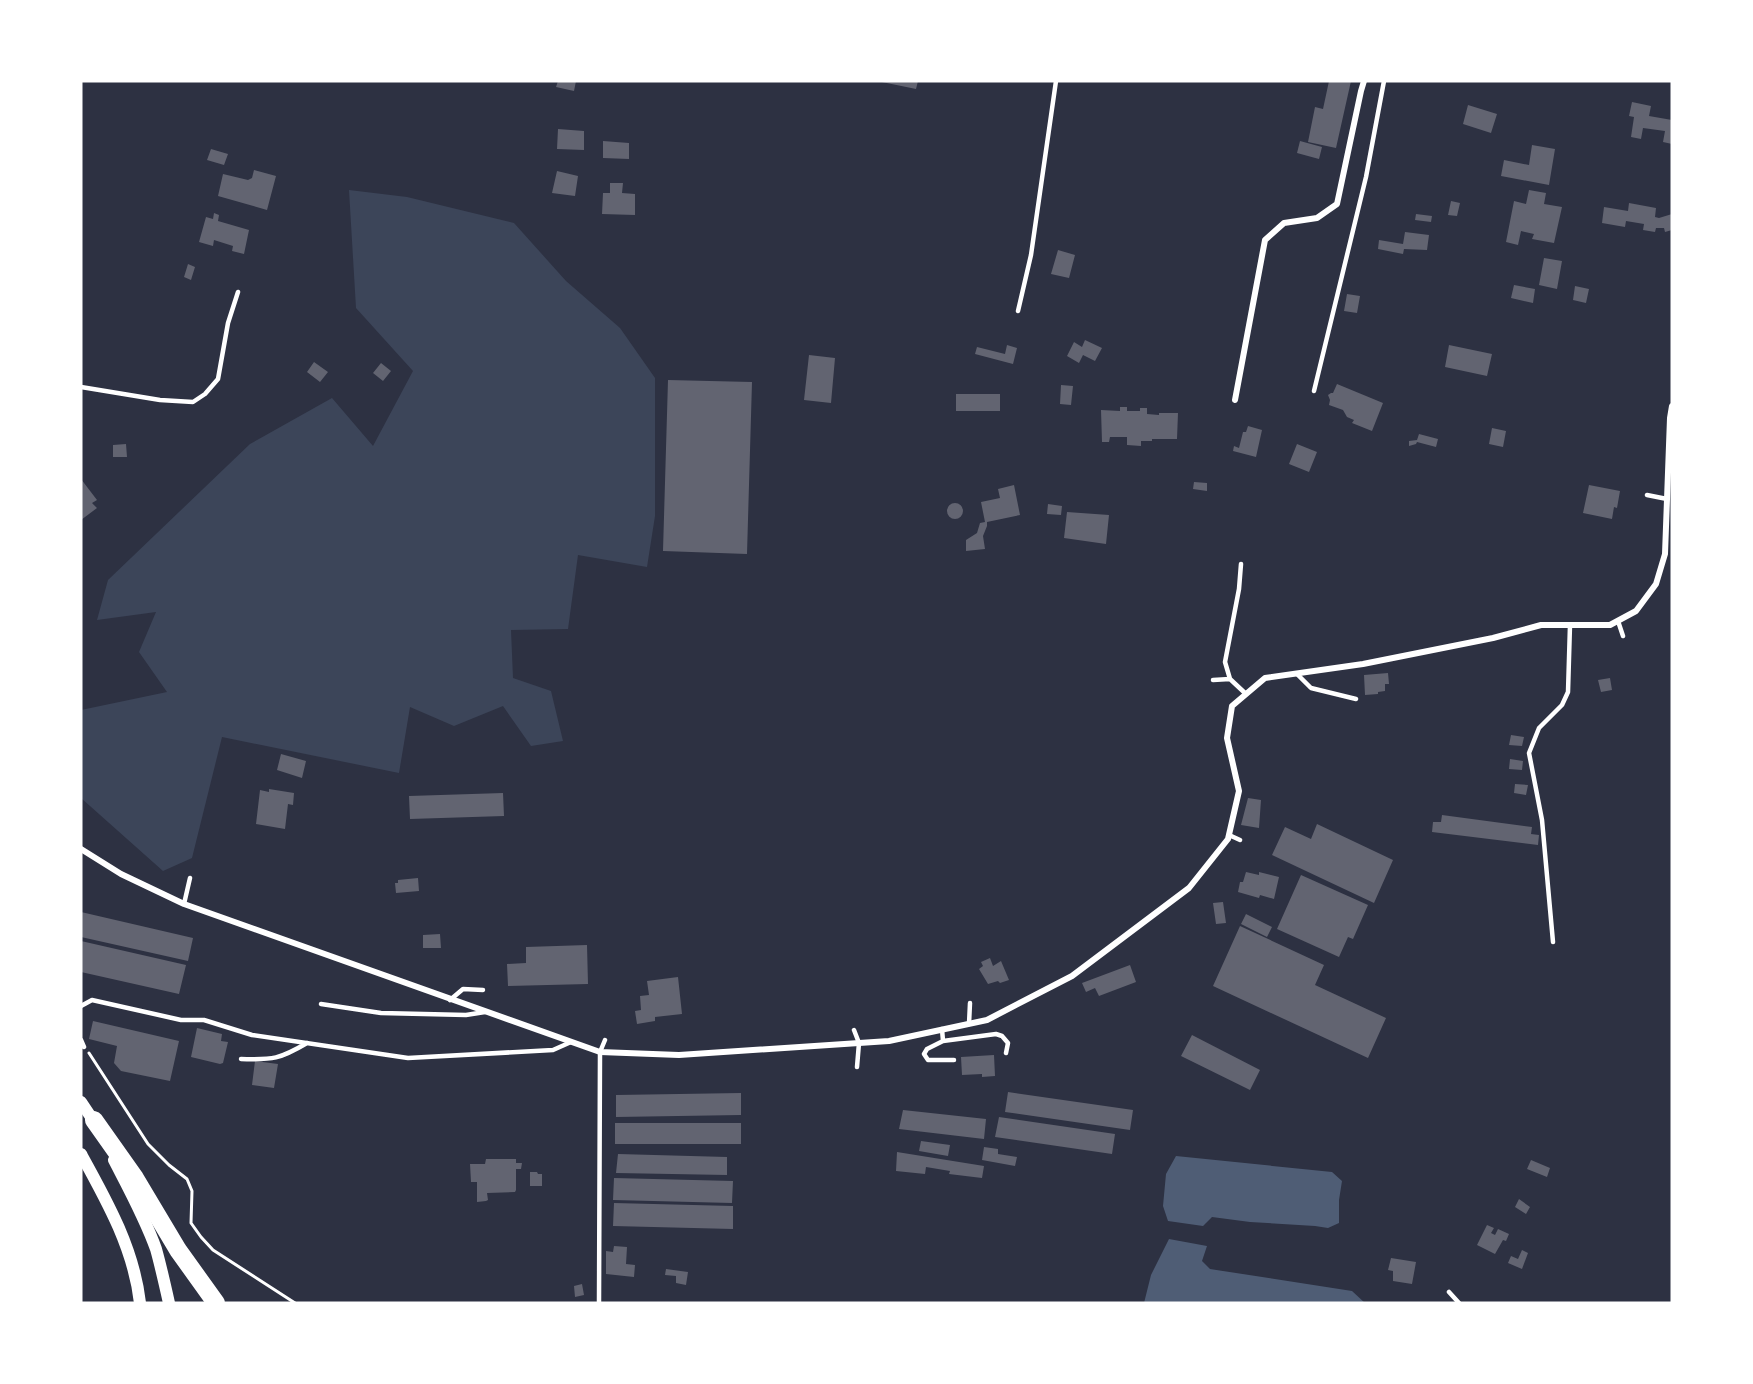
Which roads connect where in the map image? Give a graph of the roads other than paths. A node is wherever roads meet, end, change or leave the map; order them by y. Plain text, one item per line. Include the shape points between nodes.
1 (1056, 81) edge
2 (1364, 81) edge
3 (1384, 81) edge
4 (237, 292) dead end
5 (1018, 311) dead end
6 (81, 387) edge
7 (1314, 391) dead end
8 (1235, 400) dead end
9 (1672, 406) edge
10 (1647, 495) dead end
11 (1667, 499) junction
12 (1241, 564) dead end
13 (1618, 621) junction
14 (1570, 625) junction
15 (1623, 636) dead end
16 (1297, 674) junction
17 (1230, 679) junction
18 (1213, 680) dead end
19 (1246, 694) junction
20 (1356, 699) dead end
21 (1235, 837) junction
22 (1232, 844) dead end
23 (81, 849) edge
24 (190, 878) dead end
25 (184, 904) junction
26 (1554, 942) dead end
27 (483, 990) dead end
28 (450, 1000) junction
29 (970, 1003) dead end
30 (321, 1004) dead end
31 (81, 1006) edge
32 (485, 1012) junction
33 (969, 1024) junction
34 (942, 1029) junction
35 (854, 1030) dead end
36 (81, 1040) edge
37 (606, 1040) dead end
38 (943, 1041) junction
39 (571, 1042) junction
40 (307, 1043) junction
41 (859, 1043) junction
42 (84, 1047) road end
43 (600, 1052) junction
44 (1006, 1053) dead end
45 (241, 1059) dead end
46 (954, 1060) dead end
47 (857, 1067) dead end
48 (81, 1102) edge
49 (94, 1120) junction
50 (81, 1154) edge
51 (1449, 1292) dead end
52 (140, 1303) edge
53 (169, 1303) edge
54 (216, 1303) edge
55 (599, 1303) edge
56 (1459, 1303) edge

1 - 5 lane via 1031,255
2 - 8 street via 1337,204 1317,218 1284,223 1265,240
3 - 7 lane via 1366,177
4 - 6 lane via 218,379 194,402
9 - 11 street
10 - 11 lane
11 - 13 street via 1665,554 1656,584 1636,611
12 - 17 lane via 1225,662
13 - 14 street via 1610,625
13 - 15 lane
14 - 16 street via 1541,625 1493,638
14 - 26 lane via 1569,692 1539,728 1529,753 1542,820
16 - 19 street via 1264,678
16 - 20 lane via 1311,688
17 - 18 lane
17 - 19 lane
19 - 21 street via 1232,706 1227,738 1239,791
21 - 22 lane
21 - 33 street via 1228,839 1189,888 1072,976 987,1020
23 - 25 street via 121,874
24 - 25 lane
25 - 28 street
27 - 28 lane via 462,989
28 - 32 street
29 - 33 lane
30 - 32 lane via 381,1012 466,1016
31 - 40 lane via 92,1000
32 - 39 street
33 - 34 street
34 - 38 lane
34 - 41 street via 889,1041
35 - 41 lane
36 - 42 lane
37 - 43 lane
38 - 44 lane via 996,1034 1008,1043
38 - 46 lane via 924,1054 928,1060
39 - 40 lane via 552,1050 408,1058
39 - 43 street
40 - 45 lane via 284,1056
41 - 43 street via 679,1055
41 - 47 lane
43 - 55 lane
48 - 49 main road
49 - 53 main road via 155,1246
49 - 54 highway
50 - 52 main road via 119,1228
51 - 56 lane

